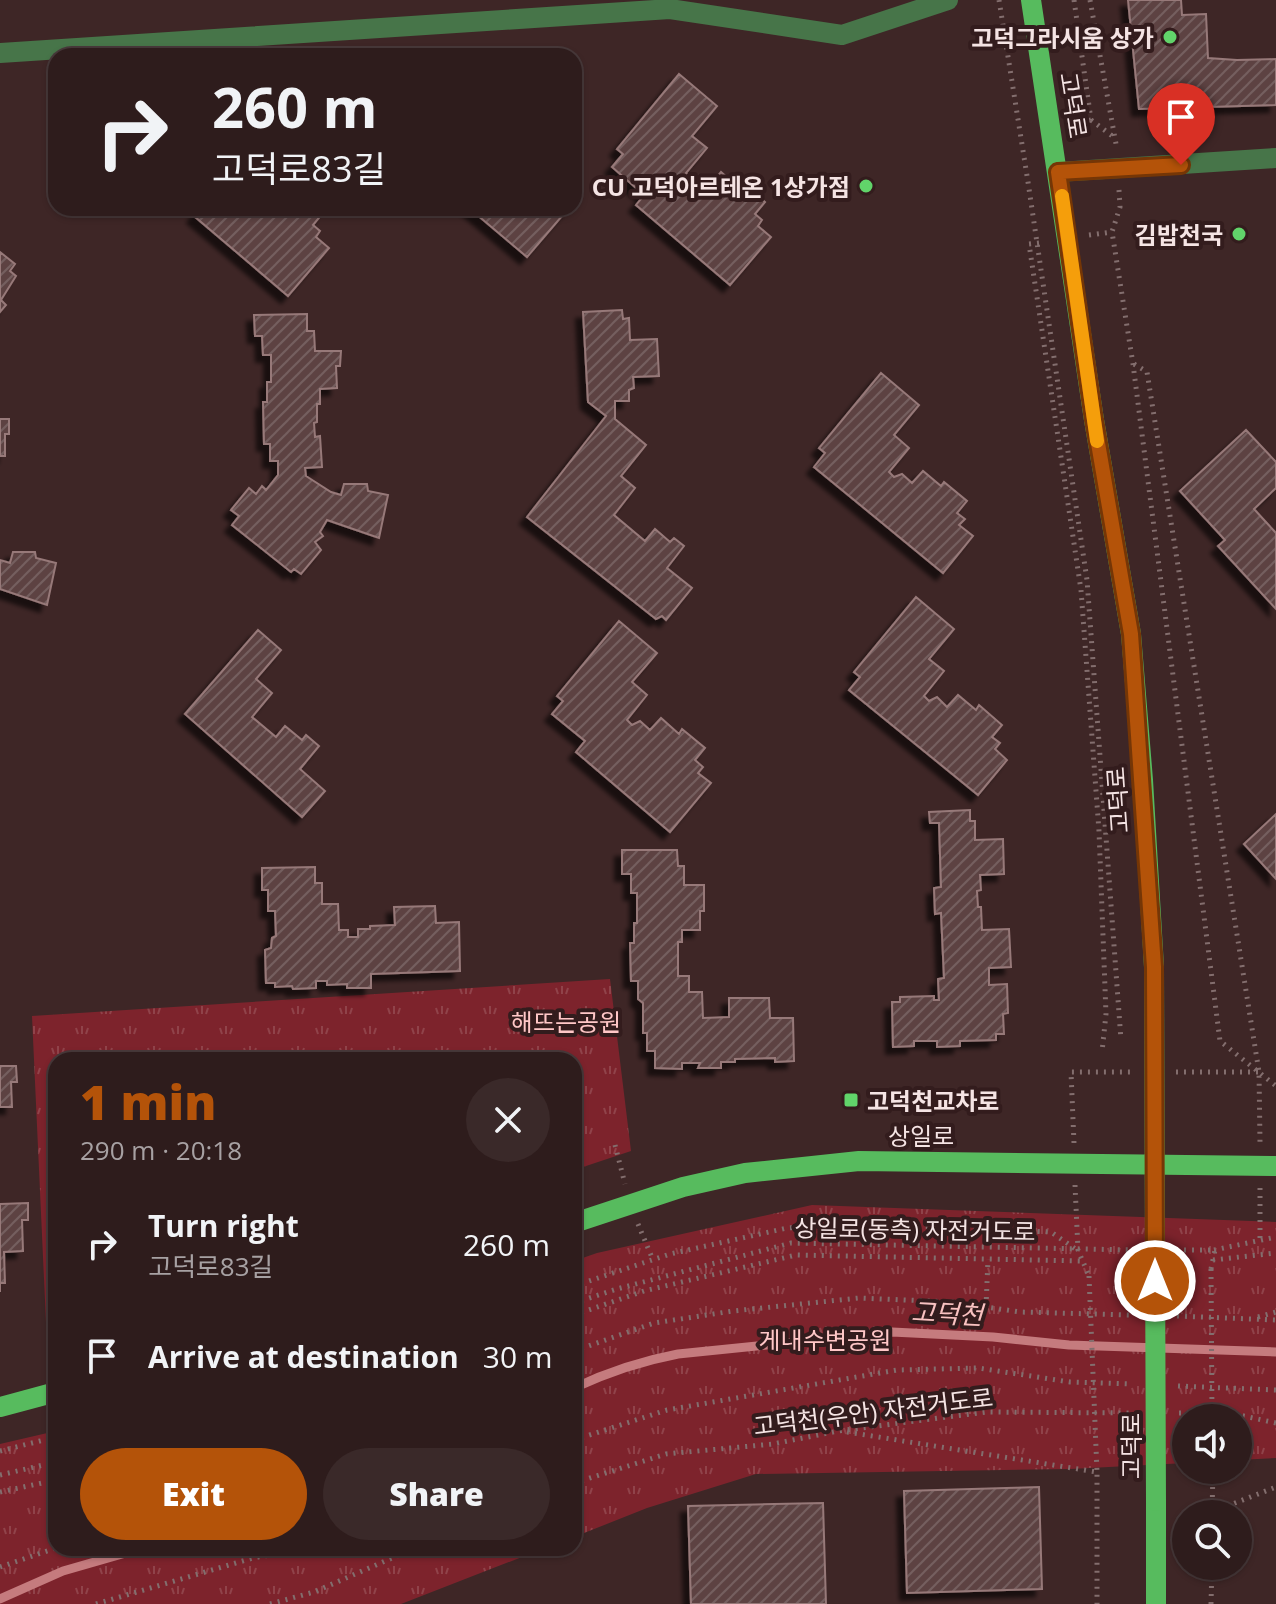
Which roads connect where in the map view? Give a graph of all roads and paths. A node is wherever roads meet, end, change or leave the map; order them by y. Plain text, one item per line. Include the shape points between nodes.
1 (948, 0) edge
2 (999, 0) edge
3 (1031, 0) edge
4 (1074, 0) edge
5 (1090, 0) edge
6 (76, 48) edge
7 (48, 50) edge
8 (0, 53) edge
9 (1276, 158) edge
10 (1058, 172) junction
11 (1120, 207) dead end
12 (1038, 243) junction
13 (1133, 364) junction
14 (1121, 1040) dead end
15 (1102, 1052) dead end
16 (1259, 1072) junction
17 (1276, 1086) edge
18 (1155, 1162) junction
19 (1276, 1166) edge
20 (582, 1220) edge
21 (1276, 1237) edge
22 (1078, 1250) junction
23 (1155, 1250) junction
24 (1215, 1250) junction
25 (1276, 1253) edge
26 (988, 1259) junction
27 (1213, 1260) junction
28 (1082, 1261) junction
29 (582, 1283) edge
30 (582, 1300) edge
31 (986, 1307) junction
32 (582, 1312) edge
33 (1276, 1312) edge
34 (1143, 1315) dead end
35 (1173, 1316) dead end
36 (1252, 1319) junction
37 (1276, 1320) edge
38 (582, 1348) edge
39 (1133, 1385) dead end
40 (1165, 1386) dead end
41 (1276, 1390) edge
42 (48, 1394) edge
43 (1212, 1404) edge
44 (0, 1407) edge
45 (1139, 1413) dead end
46 (1169, 1413) dead end
47 (1276, 1423) edge
48 (838, 1431) junction
49 (582, 1437) edge
50 (48, 1439) edge
51 (0, 1451) edge
52 (48, 1464) edge
53 (1097, 1472) junction
54 (0, 1475) edge
55 (582, 1480) edge
56 (48, 1482) edge
57 (1276, 1487) edge
58 (0, 1492) edge
59 (1244, 1500) edge
60 (48, 1551) edge
61 (264, 1556) edge
62 (397, 1556) edge
63 (0, 1567) edge
64 (1212, 1580) edge
65 (96, 1604) edge
66 (270, 1604) edge
67 (1097, 1604) edge
68 (1156, 1604) edge
69 (1211, 1604) edge

1 - 6 street via 842,35 670,9
2 - 12 path
3 - 10 main road, 고덕로
4 - 5 path via 1091,120 1115,138
7 - 8 street
9 - 10 street
10 - 18 main road, 고덕로 via 1131,634 1154,967
11 - 13 path via 1112,232
12 - 14 path via 1087,580
12 - 15 path via 1029,244 1081,590 1099,831 1106,1014
13 - 16 path via 1147,372
13 - 16 path via 1220,1041
16 - 17 path
18 - 19 main road, 상일로
18 - 20 main road, 상일로 via 859,1161 745,1173
18 - 23 main road, 고덕로
21 - 24 path, 상일로(동측) 자전거도로
22 - 23 path, 상일로(동측) 자전거도로
22 - 28 path
22 - 29 path via 1051,1232 871,1224 787,1228 670,1254
22 - 30 path, 상일로(동측) 자전거도로 via 791,1243
23 - 24 path, 상일로(동측) 자전거도로
23 - 68 main road, 고덕로, bridge
24 - 27 path
25 - 27 path
26 - 28 path
26 - 31 path
26 - 32 path via 796,1255 644,1291
27 - 43 path, bridge
28 - 53 path, bridge via 1089,1276
31 - 34 path
31 - 38 path via 859,1298 654,1323
33 - 36 path
35 - 36 path
36 - 37 path
39 - 49 path via 978,1368 897,1370 667,1410
40 - 41 path
42 - 44 main road
45 - 48 path, 고덕천(우안) 자전거도로 via 986,1412
46 - 47 path via 1230,1413
48 - 53 path
48 - 55 path, 고덕천(우안) 자전거도로 via 773,1444 666,1454
50 - 51 path
52 - 54 path
53 - 67 path
56 - 58 path
57 - 59 path
60 - 63 path
61 - 65 path
62 - 66 path via 314,1592
64 - 69 path

